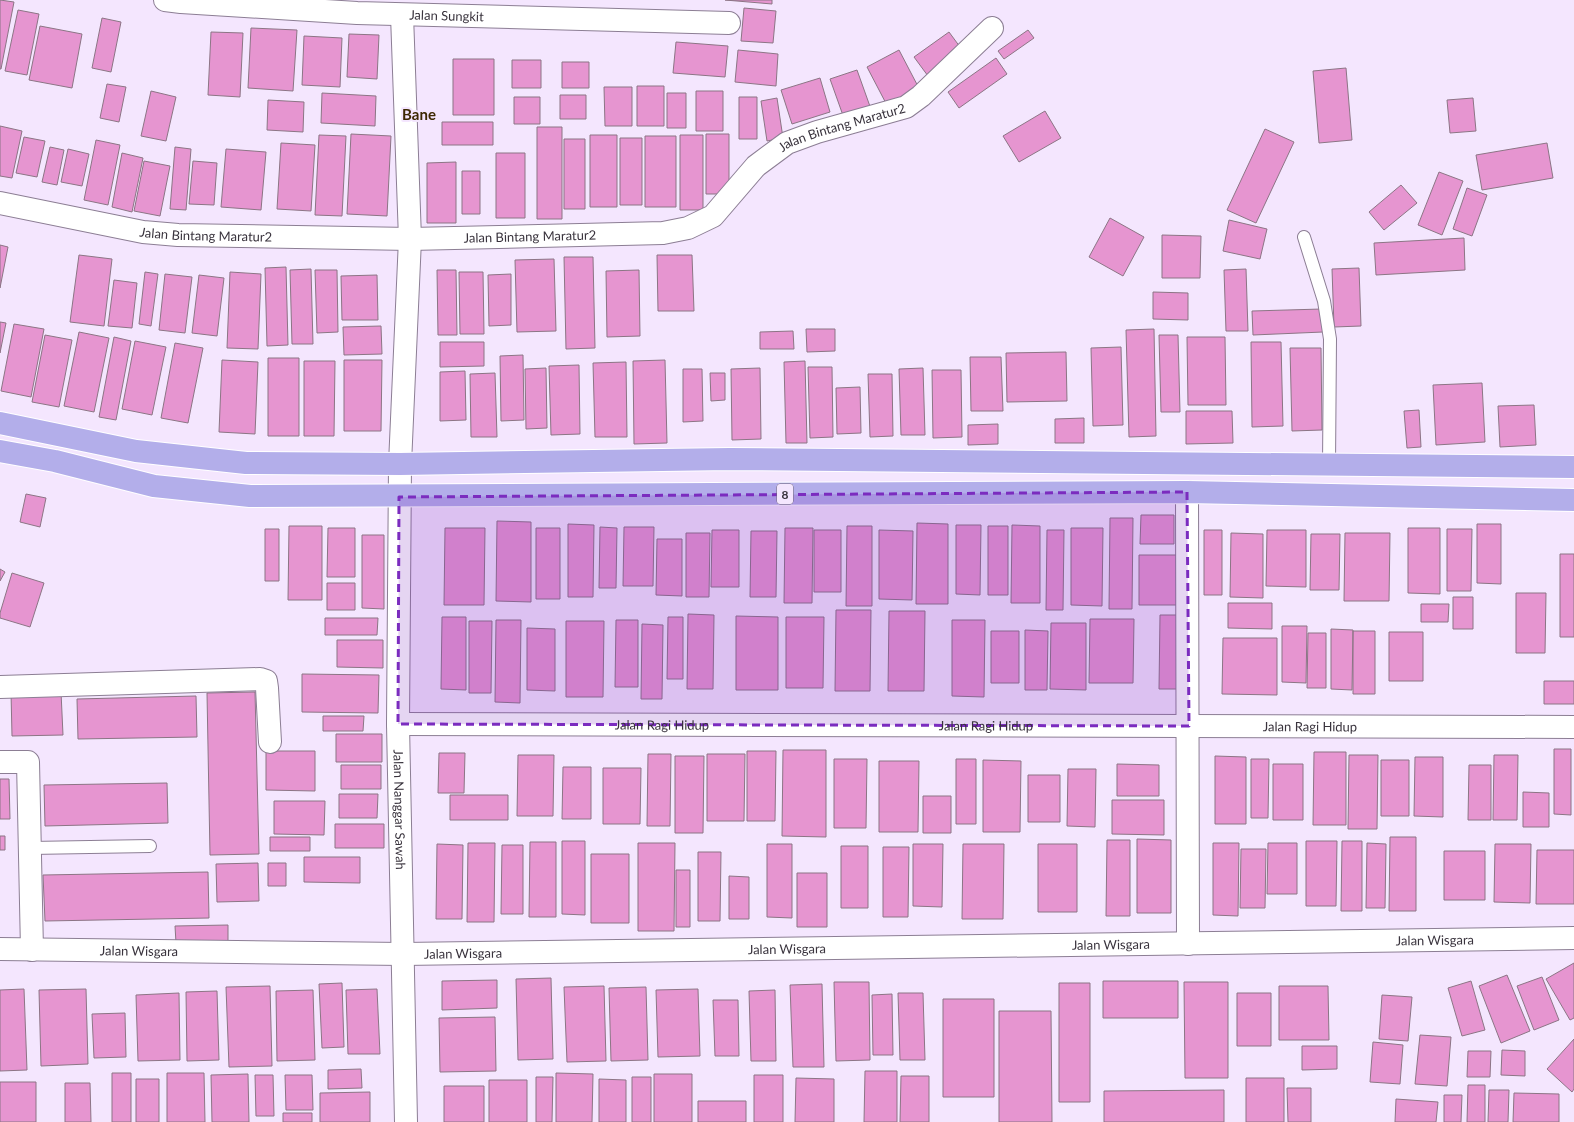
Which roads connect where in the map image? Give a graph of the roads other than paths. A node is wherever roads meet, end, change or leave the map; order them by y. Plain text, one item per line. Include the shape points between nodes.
1 (165, 0) edge
2 (402, 14) junction
3 (729, 23) dead end
4 (992, 28) dead end
5 (0, 202) edge
6 (1304, 237) dead end
7 (410, 239) junction
8 (0, 424) edge
9 (0, 451) edge
10 (400, 464) junction
11 (1329, 465) junction
12 (1574, 467) edge
13 (1187, 492) junction
14 (399, 497) junction
15 (1574, 500) edge
16 (0, 687) edge
17 (398, 724) junction
18 (1189, 726) junction
19 (1574, 727) edge
20 (270, 742) dead end
21 (0, 762) edge
22 (150, 846) dead end
23 (30, 848) junction
24 (1574, 938) edge
25 (1188, 944) junction
26 (0, 949) edge
27 (32, 950) junction
28 (403, 954) junction
29 (406, 1122) edge

1 - 2 street, Jalan Sungkit
2 - 3 street, Jalan Sungkit
2 - 7 street, Jalan Nanggar Sawah
4 - 7 street, Jalan Bintang Maratur2 via 921,96 906,107 787,143 756,166 713,216 688,228 663,233
5 - 7 street, Jalan Bintang Maratur2 via 144,232 178,235
6 - 11 lane via 1324,301 1330,339
7 - 10 street, Jalan Nanggar Sawah
8 - 10 highway via 136,451 246,462
9 - 14 highway, 8 via 55,461 154,486 250,496
10 - 11 highway via 730,459
10 - 14 street, Jalan Nanggar Sawah
11 - 12 highway
13 - 14 highway, 8
13 - 15 highway, 8
13 - 18 street
14 - 17 street, Jalan Nanggar Sawah
16 - 20 street via 260,679 266,682 267,688
17 - 18 street, Jalan Ragi Hidup
17 - 28 street, Jalan Nanggar Sawah
18 - 19 street, Jalan Ragi Hidup
18 - 25 street
21 - 23 street via 28,762
22 - 23 lane
23 - 27 street
24 - 25 street, Jalan Wisgara
25 - 28 street, Jalan Wisgara
26 - 27 street, Jalan Wisgara
27 - 28 street, Jalan Wisgara
28 - 29 street, Jalan Nanggar Sawah

